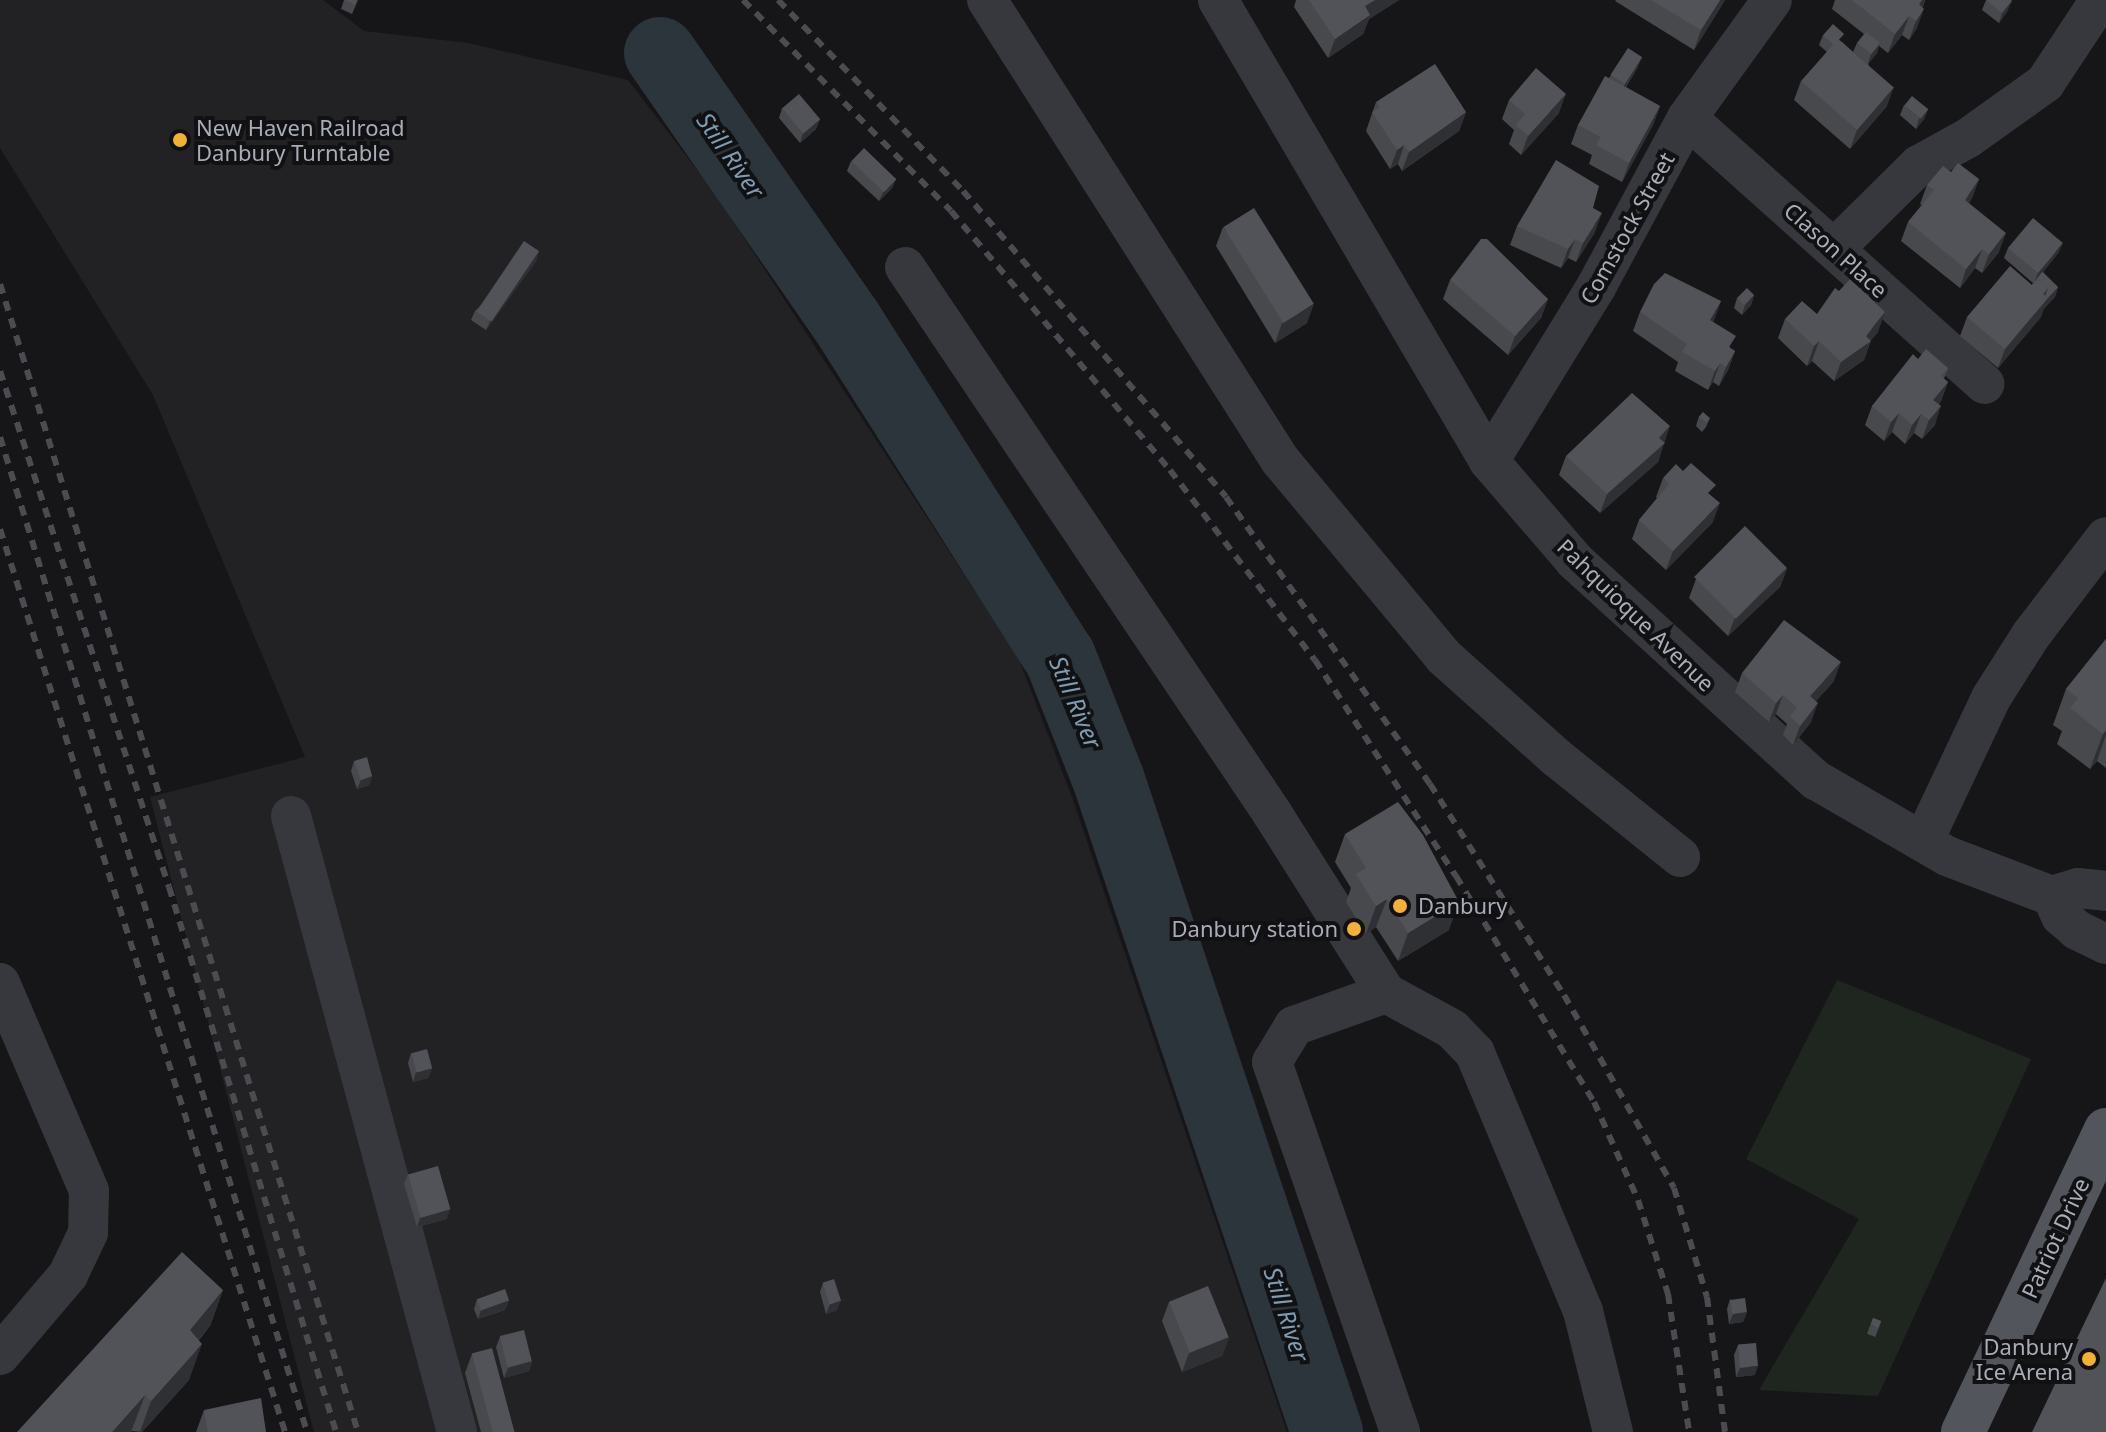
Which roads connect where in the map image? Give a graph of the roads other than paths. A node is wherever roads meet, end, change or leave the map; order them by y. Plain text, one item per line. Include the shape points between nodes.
1 (987, 0) edge
2 (1218, 0) edge
3 (1772, 0) edge
4 (2100, 0) edge
5 (1687, 118) junction
6 (1835, 248) junction
7 (905, 267) dead end
8 (1985, 384) dead end
9 (1489, 461) junction
10 (2106, 537) edge
11 (291, 816) dead end
12 (1923, 842) junction
13 (1680, 857) dead end
14 (2106, 891) edge
15 (2052, 896) junction
16 (2106, 944) edge
17 (0, 983) edge
18 (1386, 993) junction
19 (2106, 1130) edge
20 (0, 1355) edge
21 (457, 1432) edge
22 (1400, 1432) edge
23 (1613, 1432) edge
24 (1963, 1432) edge

1 - 13 street via 1280,460 1444,657
2 - 9 street, Pahquioque Avenue
3 - 5 street, Comstock Street
4 - 6 street via 2045,83 1968,138 1919,165
5 - 6 street, Clason Place
5 - 9 street, Comstock Street via 1596,287
6 - 8 street, Clason Place
7 - 18 street via 1272,813
9 - 12 street, Pahquioque Avenue via 1575,561 1718,695 1816,780
10 - 12 street via 2031,635 1991,698
11 - 21 street
12 - 15 street, Pahquioque Avenue
14 - 15 street via 2078,888
15 - 16 street via 2061,916
17 - 20 street via 89,1191 88,1233 68,1275
18 - 22 street via 1294,1026 1272,1062
18 - 23 street via 1452,1029 1475,1053 1583,1311
19 - 24 main road, Patriot Drive

